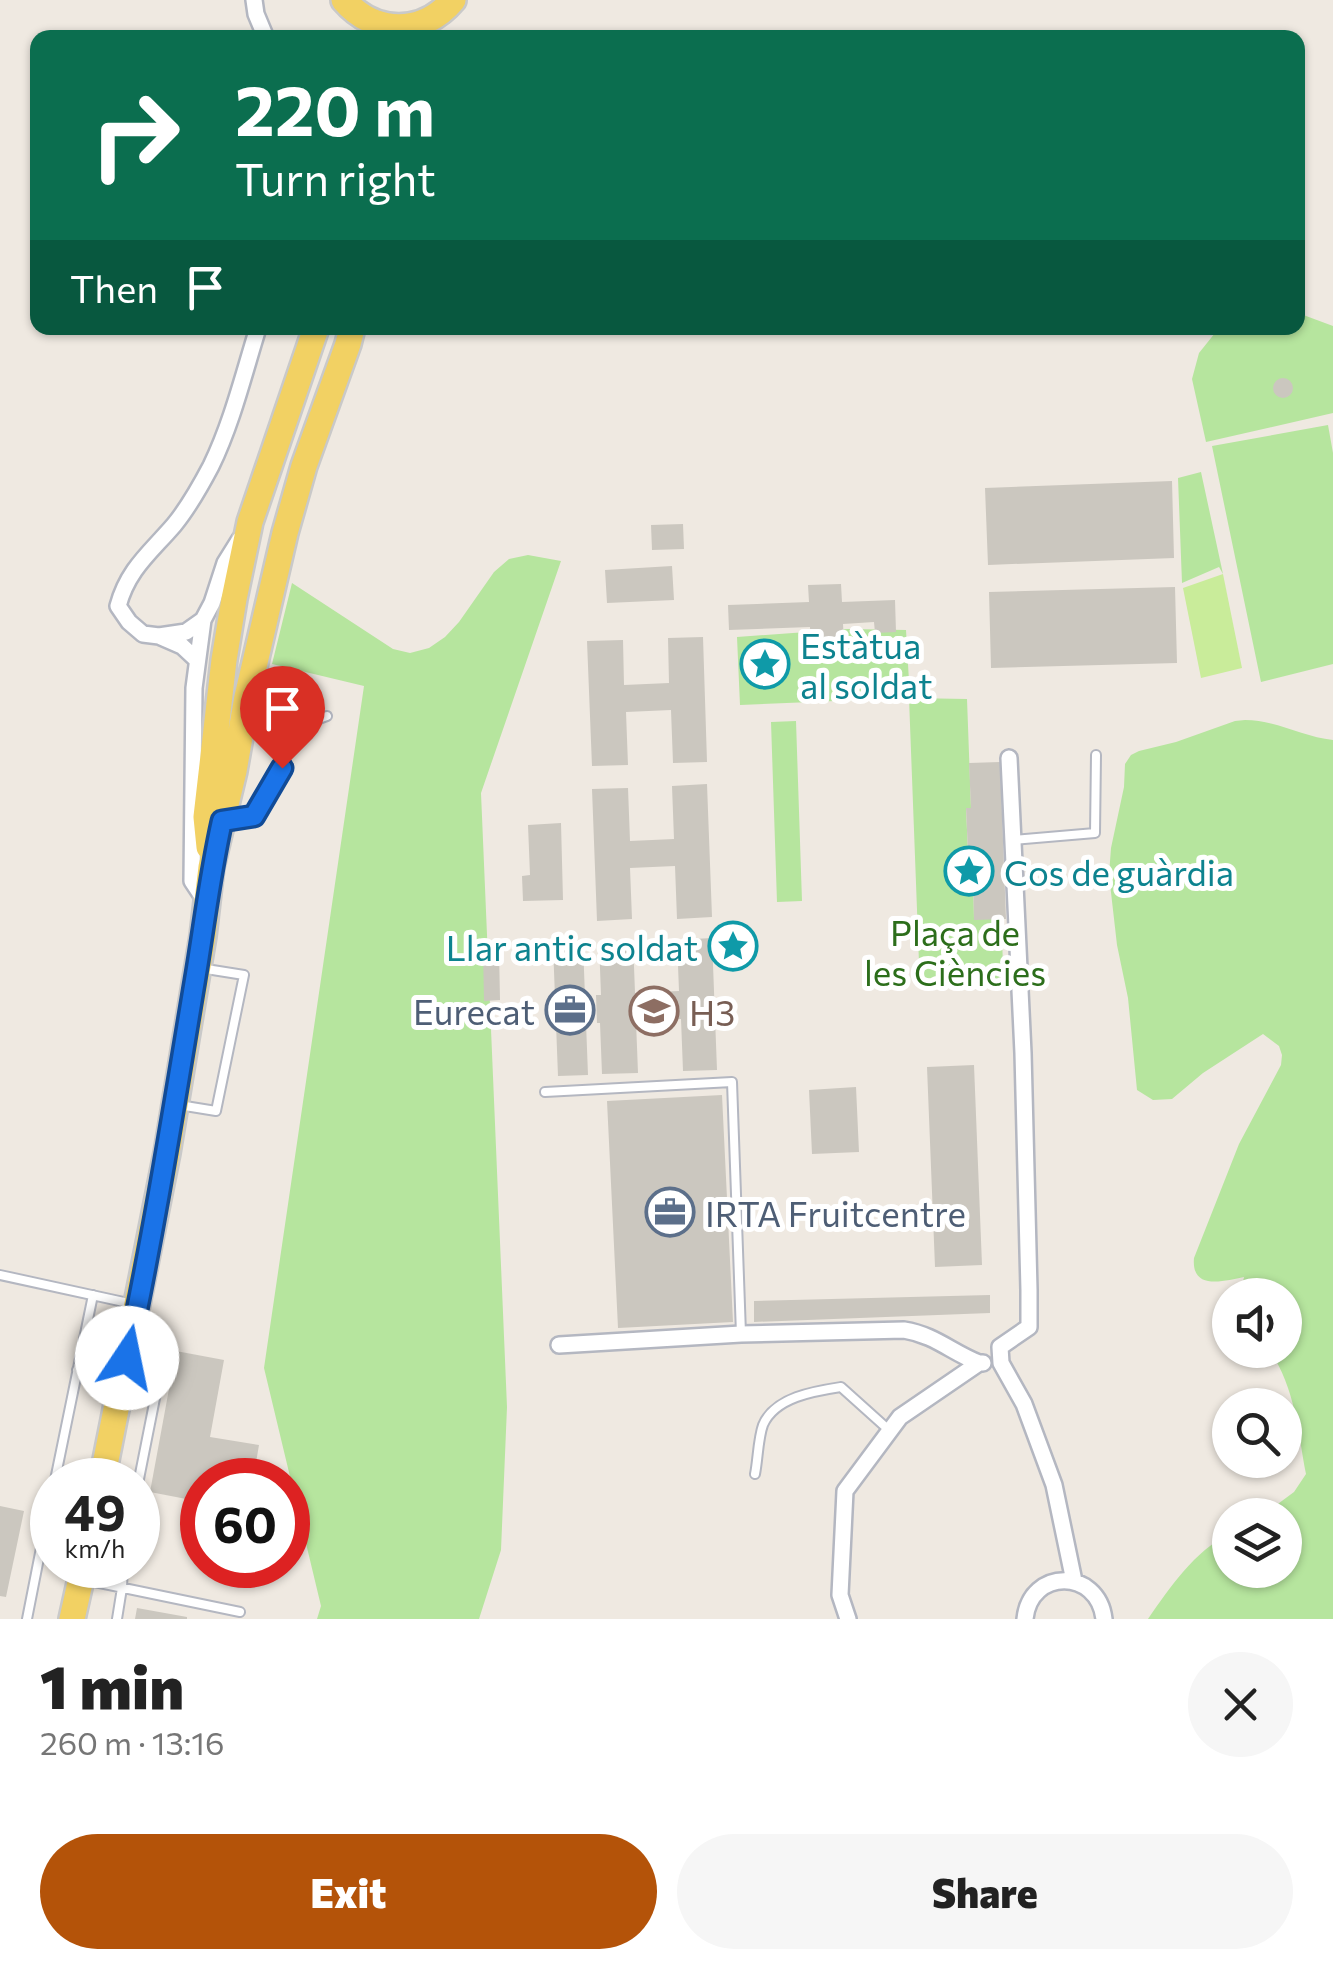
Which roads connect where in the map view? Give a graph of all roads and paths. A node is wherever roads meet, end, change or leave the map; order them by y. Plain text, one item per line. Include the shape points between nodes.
1 (254, 0) edge
2 (453, 0) edge
3 (357, 17) edge
4 (427, 28) edge
5 (263, 30) edge
6 (256, 335) edge
7 (314, 335) edge
8 (350, 335) edge
9 (250, 522) junction
10 (203, 620) junction
11 (159, 636) junction
12 (197, 660) junction
13 (327, 716) dead end
14 (1096, 756) dead end
15 (1009, 758) dead end
16 (222, 821) junction
17 (1014, 840) junction
18 (211, 867) junction
19 (207, 902) junction
20 (197, 968) junction
21 (545, 1092) dead end
22 (175, 1104) junction
23 (0, 1275) edge
24 (92, 1294) junction
25 (138, 1305) junction
26 (132, 1334) junction
27 (741, 1334) junction
28 (558, 1345) dead end
29 (1000, 1355) junction
30 (979, 1363) junction
31 (78, 1370) junction
32 (122, 1381) junction
33 (890, 1431) junction
34 (60, 1458) edge
35 (106, 1458) edge
36 (143, 1458) edge
37 (755, 1474) dead end
38 (1074, 1581) junction
39 (33, 1588) edge
40 (79, 1588) edge
41 (122, 1588) joint
42 (240, 1612) dead end
43 (27, 1619) edge
44 (72, 1619) edge
45 (116, 1619) edge
46 (848, 1619) edge
47 (1024, 1619) edge
48 (1104, 1619) edge

1 - 5 street
2 - 4 main road
3 - 4 main road
6 - 11 street via 211,465 123,588 118,606 129,622 142,634
7 - 9 main road
8 - 16 main road via 285,532
9 - 10 street
9 - 18 main road via 226,645 206,816
10 - 11 street via 186,632
10 - 12 street
11 - 12 street
12 - 19 street via 192,881
13 - 16 lane via 294,728 282,768 254,816
14 - 17 lane via 1096,833
15 - 17 street
16 - 18 main road
17 - 29 street via 1028,1327
18 - 19 main road
19 - 20 main road
20 - 22 main road
20 - 22 lane via 244,975 216,1111
21 - 27 lane via 732,1082
22 - 25 main road
23 - 24 lane
24 - 25 lane
24 - 31 lane
25 - 26 main road
26 - 32 main road
26 - 36 lane via 166,1343
27 - 28 street
27 - 30 street via 904,1330
29 - 30 street
29 - 38 street via 1054,1486
30 - 33 street via 900,1417
31 - 32 lane
31 - 34 lane
32 - 35 main road
33 - 37 lane via 841,1387 810,1392 779,1406 764,1423
33 - 46 street via 845,1492 840,1595
38 - 47 street via 1038,1590
38 - 48 street via 1096,1595
39 - 43 lane
40 - 44 main road
41 - 42 lane
41 - 45 lane

